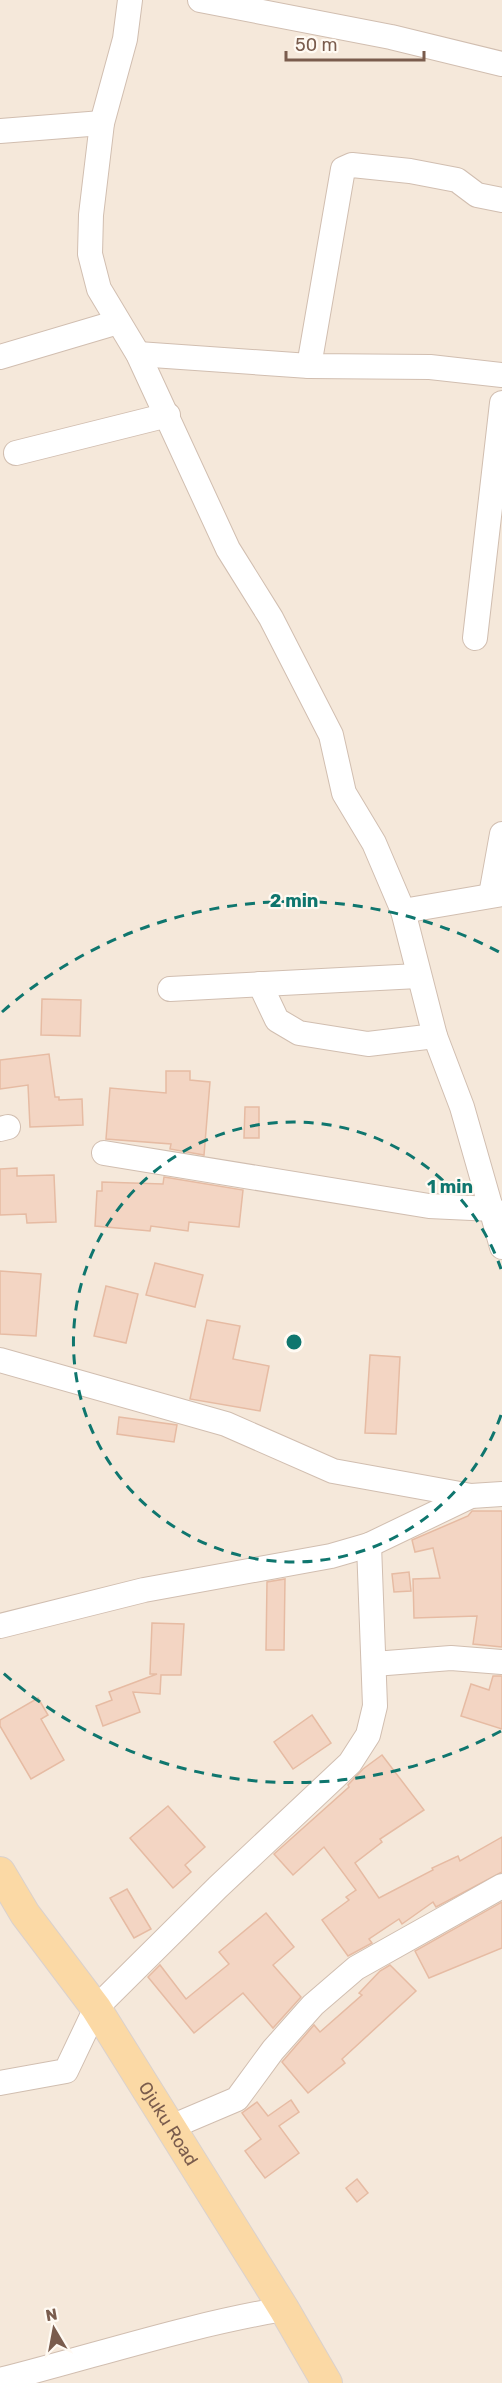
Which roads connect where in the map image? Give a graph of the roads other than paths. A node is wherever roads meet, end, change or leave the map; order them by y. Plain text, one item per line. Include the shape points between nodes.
1 (130, 0) edge
2 (200, 0) edge
3 (502, 64) edge
4 (102, 123) junction
5 (0, 131) edge
6 (502, 200) edge
7 (118, 322) junction
8 (138, 354) junction
9 (0, 357) edge
10 (309, 366) junction
11 (502, 375) edge
12 (502, 403) edge
13 (168, 415) junction
14 (16, 453) dead end
15 (476, 638) dead end
16 (502, 834) edge
17 (497, 894) edge
18 (403, 911) junction
19 (418, 976) junction
20 (260, 984) junction
21 (170, 989) dead end
22 (435, 1036) junction
23 (104, 1153) dead end
24 (493, 1209) junction
25 (502, 1247) edge
26 (0, 1360) edge
27 (502, 1494) edge
28 (471, 1496) junction
29 (369, 1545) junction
30 (0, 1626) edge
31 (502, 1662) edge
32 (374, 1664) junction
33 (0, 1872) edge
34 (502, 1886) edge
35 (96, 2008) junction
36 (0, 2083) edge
37 (171, 2127) junction
38 (284, 2309) junction
39 (0, 2380) edge
40 (327, 2383) edge

1 - 4 street via 125,39
2 - 3 street via 391,37
4 - 5 street
4 - 7 street via 90,254 99,289
6 - 10 street via 477,195 457,180 440,176 352,165 343,169
7 - 8 street
7 - 9 street
8 - 10 street
8 - 13 street
10 - 11 street via 430,367
12 - 15 street
13 - 14 street
13 - 18 street via 228,549 271,618 331,735 344,793 374,843
16 - 17 street
17 - 18 street
18 - 19 street
19 - 20 street
19 - 22 street
20 - 21 street
20 - 22 street via 277,1020 299,1033 368,1044
22 - 24 street via 462,1107
23 - 24 street via 429,1206
24 - 25 street
26 - 28 street via 226,1425 333,1471
27 - 28 street
28 - 29 street
29 - 30 street via 331,1556 144,1590
29 - 32 street
31 - 32 street via 451,1658
32 - 35 street via 375,1706 368,1735 350,1763
33 - 35 main road, Ojuku Road via 25,1914
34 - 37 street via 356,1968 313,2005 237,2099
35 - 36 street via 66,2071
35 - 37 main road, Ojuku Road
37 - 38 main road, Ojuku Road
38 - 39 street via 218,2320
38 - 40 main road, Ojuku Road

